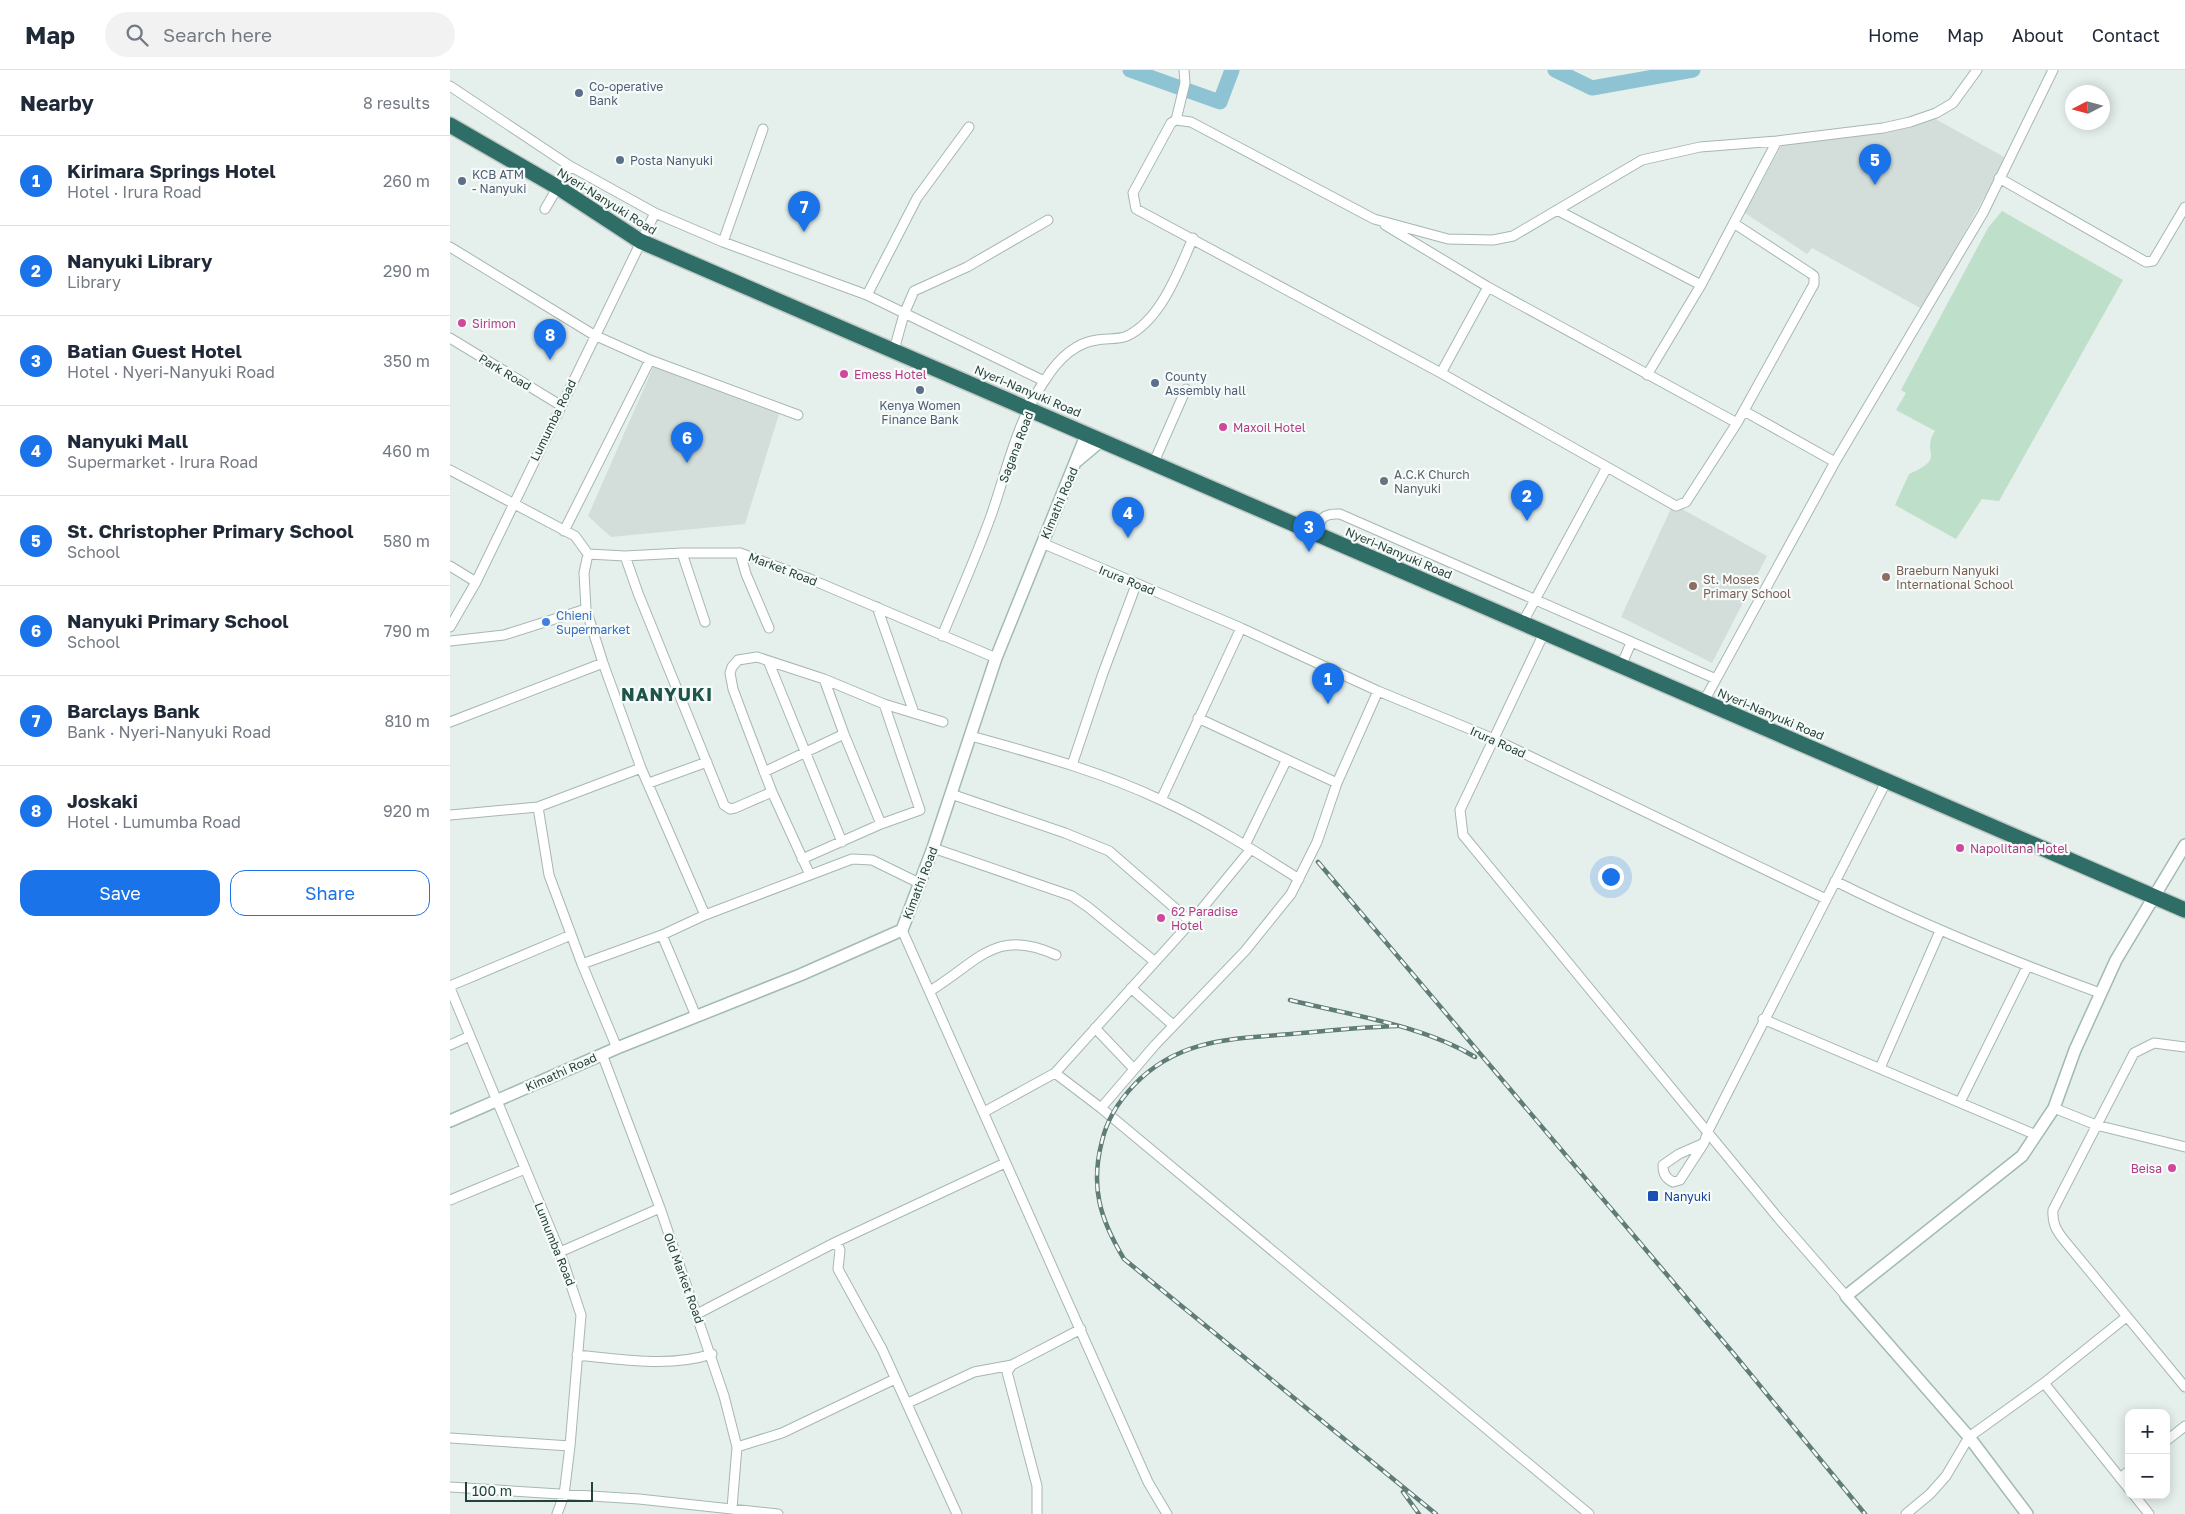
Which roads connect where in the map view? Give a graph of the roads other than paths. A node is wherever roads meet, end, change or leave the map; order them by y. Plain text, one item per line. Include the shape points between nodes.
1 (1184, 70) edge
2 (1977, 70) edge
3 (2054, 70) edge
4 (450, 86) edge
5 (1176, 120) junction
6 (450, 126) edge
7 (969, 127) dead end
8 (763, 129) dead end
9 (1777, 142) junction
10 (570, 166) junction
11 (1999, 178) junction
12 (559, 188) junction
13 (2185, 207) edge
14 (545, 209) dead end
15 (1557, 210) junction
16 (655, 213) junction
17 (1374, 219) junction
18 (1048, 220) dead end
19 (1734, 224) junction
20 (1193, 238) junction
21 (640, 241) junction
22 (723, 242) junction
23 (450, 247) edge
24 (1701, 285) junction
25 (1488, 287) junction
26 (867, 295) junction
27 (904, 314) junction
28 (594, 335) junction
29 (450, 338) edge
30 (894, 350) junction
31 (650, 360) junction
32 (1441, 373) junction
33 (1648, 375) junction
34 (1044, 381) junction
35 (1186, 389) dead end
36 (560, 405) junction
37 (1030, 409) junction
38 (1744, 412) junction
39 (798, 415) dead end
40 (1737, 424) junction
41 (1087, 433) junction
42 (1102, 440) junction
43 (1077, 461) junction
44 (1154, 462) junction
45 (1835, 462) junction
46 (1606, 467) junction
47 (450, 470) edge
48 (513, 503) junction
49 (564, 532) junction
50 (1315, 533) junction
51 (1042, 543) junction
52 (682, 552) junction
53 (740, 553) junction
54 (588, 554) junction
55 (625, 556) junction
56 (450, 566) edge
57 (476, 582) junction
58 (1136, 585) junction
59 (1535, 601) junction
60 (877, 607) junction
61 (586, 610) junction
62 (705, 622) dead end
63 (1523, 622) junction
64 (450, 627) edge
65 (769, 628) dead end
66 (1241, 628) junction
67 (1544, 633) junction
68 (942, 636) junction
69 (450, 642) edge
70 (1631, 643) junction
71 (996, 658) junction
72 (603, 663) junction
73 (769, 663) junction
74 (1621, 666) junction
75 (1716, 679) junction
76 (824, 680) junction
77 (1378, 691) junction
78 (1704, 701) junction
79 (884, 704) junction
80 (914, 713) junction
81 (1198, 718) junction
82 (450, 722) edge
83 (943, 722) dead end
84 (844, 734) junction
85 (971, 736) junction
86 (1494, 739) junction
87 (807, 753) junction
88 (1286, 761) junction
89 (707, 762) junction
90 (1072, 765) junction
91 (641, 768) junction
92 (764, 772) junction
93 (1887, 780) junction
94 (649, 783) junction
95 (1337, 783) junction
96 (772, 792) junction
97 (951, 794) junction
98 (1161, 800) junction
99 (538, 808) junction
100 (450, 815) edge
101 (881, 824) junction
102 (842, 842) junction
103 (2185, 845) edge
104 (1248, 847) junction
105 (933, 848) junction
106 (802, 859) junction
107 (810, 875) junction
108 (1299, 879) junction
109 (1835, 881) junction
110 (919, 883) junction
111 (2156, 898) junction
112 (1826, 899) junction
113 (2185, 910) edge
114 (705, 916) junction
115 (1191, 922) junction
116 (902, 930) junction
117 (1940, 931) junction
118 (571, 935) junction
119 (662, 935) junction
120 (1056, 955) dead end
121 (1154, 961) junction
122 (582, 964) junction
123 (2027, 967) junction
124 (450, 987) edge
125 (1131, 988) junction
126 (930, 991) junction
127 (2100, 993) junction
128 (696, 1016) junction
129 (1763, 1019) junction
130 (1174, 1025) junction
131 (1095, 1028) junction
132 (470, 1036) junction
133 (450, 1044) edge
134 (2185, 1047) edge
135 (617, 1048) junction
136 (602, 1054) junction
137 (1880, 1068) junction
138 (1134, 1069) junction
139 (1055, 1073) junction
140 (497, 1101) junction
141 (1960, 1102) junction
142 (1101, 1108) junction
143 (2054, 1108) junction
144 (984, 1112) junction
145 (450, 1120) edge
146 (2096, 1125) junction
147 (1708, 1131) junction
148 (2036, 1135) junction
149 (1704, 1143) junction
150 (2185, 1147) edge
151 (1005, 1163) junction
152 (525, 1169) junction
153 (450, 1200) edge
154 (660, 1208) junction
155 (836, 1242) junction
156 (560, 1252) junction
157 (1846, 1296) junction
158 (697, 1314) junction
159 (2125, 1318) junction
160 (1081, 1330) junction
161 (712, 1354) junction
162 (577, 1355) junction
163 (1012, 1365) junction
164 (895, 1379) junction
165 (2044, 1383) junction
166 (2185, 1388) edge
167 (908, 1403) junction
168 (2185, 1426) edge
169 (1969, 1437) junction
170 (450, 1438) edge
171 (2170, 1438) edge
172 (570, 1446) junction
173 (736, 1447) junction
174 (2125, 1474) edge
175 (2120, 1478) junction
176 (2125, 1484) edge
177 (450, 1487) edge
178 (564, 1495) junction
179 (2137, 1499) edge
180 (732, 1508) junction
181 (557, 1514) edge
182 (778, 1514) edge
183 (957, 1514) edge
184 (1038, 1514) edge
185 (1167, 1514) edge
186 (1589, 1514) edge
187 (1906, 1514) edge
188 (2027, 1514) edge
189 (2149, 1514) edge

1 - 5 street via 1185,83
2 - 9 street via 1953,103 1923,118 1883,128
3 - 11 street
4 - 10 street
5 - 17 street via 1191,122
5 - 20 street via 1171,123 1132,198 1136,209
6 - 12 highway, Nyeri-Nanyuki Road
7 - 26 street via 917,198
8 - 22 street
9 - 15 street via 1700,148 1654,156 1630,165
9 - 19 street
10 - 12 street
10 - 16 street
11 - 13 street via 2146,262 2152,261
11 - 45 street via 1983,213
12 - 14 street
12 - 21 highway, Nyeri-Nanyuki Road
15 - 17 street via 1513,236 1493,240 1448,239
15 - 24 street
16 - 21 street, Lumumba Road
16 - 22 street
17 - 25 street
18 - 27 street via 967,267 914,291
19 - 24 street
19 - 38 street via 1802,267 1815,280
20 - 32 street
20 - 34 street, Sagana Road via 1165,299 1149,318 1125,337 1088,341 1079,346 1059,361
21 - 28 street, Lumumba Road
21 - 30 highway, Nyeri-Nanyuki Road
22 - 26 street
23 - 28 street
24 - 33 street
25 - 32 street
25 - 33 street
26 - 27 street
27 - 30 street
27 - 34 street
28 - 31 street
28 - 36 street, Lumumba Road
29 - 36 street, Park Road
30 - 37 highway, Nyeri-Nanyuki Road
31 - 39 street
31 - 49 street
32 - 46 street
33 - 40 street
34 - 37 street, Sagana Road
35 - 44 street
36 - 48 street, Lumumba Road
37 - 41 highway, Nyeri-Nanyuki Road
37 - 68 street, Sagana Road via 982,541
38 - 40 street
38 - 45 street
40 - 46 street via 1702,480 1682,505 1669,503
41 - 42 highway, Nyeri-Nanyuki Road
41 - 43 street, Kimathi Road
42 - 43 street, Kimathi Road
42 - 44 highway, Nyeri-Nanyuki Road
43 - 51 street, Kimathi Road
44 - 50 highway, Nyeri-Nanyuki Road
45 - 75 street
46 - 59 street
47 - 48 street
48 - 49 street
48 - 57 street, Lumumba Road
49 - 54 street via 575,536
50 - 59 street via 1321,517 1340,514
50 - 63 highway, Nyeri-Nanyuki Road
51 - 58 street, Irura Road
51 - 71 street, Kimathi Road
52 - 53 street, Market Road
52 - 55 street, Market Road
52 - 62 street
53 - 60 street, Market Road
53 - 65 street
54 - 55 street, Market Road
54 - 61 street via 584,573
55 - 89 street
56 - 57 street
57 - 64 street, Lumumba Road
58 - 66 street, Irura Road
58 - 90 street
59 - 63 street
59 - 70 street
60 - 68 street, Market Road
60 - 80 street
61 - 69 street via 504,635
61 - 72 street
63 - 67 highway, Nyeri-Nanyuki Road
66 - 77 street, Irura Road
66 - 81 street
67 - 74 highway, Nyeri-Nanyuki Road
67 - 86 street
68 - 71 street, Market Road
70 - 74 street
70 - 75 street
71 - 85 street, Kimathi Road
72 - 82 street
72 - 91 street
73 - 76 street
73 - 87 street
73 - 92 street via 757,657 738,660 730,673
74 - 78 highway, Nyeri-Nanyuki Road
75 - 78 street
76 - 79 street
76 - 84 street
77 - 86 street, Irura Road
77 - 95 street
78 - 93 highway, Nyeri-Nanyuki Road
79 - 80 street
79 - 101 street via 920,808
80 - 83 street
81 - 88 street
81 - 98 street
84 - 87 street
84 - 101 street
85 - 90 street
85 - 97 street, Kimathi Road
86 - 112 street, Irura Road
86 - 147 street via 1460,810 1463,835
87 - 92 street
87 - 102 street
88 - 95 street
88 - 104 street
89 - 94 street
89 - 96 street via 726,807 735,808
90 - 98 street
91 - 94 street
91 - 99 street
92 - 96 street
93 - 109 street
93 - 111 highway, Nyeri-Nanyuki Road
94 - 114 street
95 - 108 street via 1317,842
96 - 106 street
97 - 105 street, Kimathi Road
97 - 115 street via 1065,833 1109,852
98 - 104 street
99 - 100 street
99 - 118 street via 545,860
101 - 102 street
102 - 106 street
103 - 111 street
104 - 108 street
104 - 115 street
105 - 110 street, Kimathi Road
105 - 121 street via 1072,896
106 - 107 street
107 - 110 street via 844,861 861,858 872,860
107 - 114 street
108 - 130 street via 1291,894 1245,951
109 - 112 street
109 - 117 street
110 - 116 street, Kimathi Road
111 - 113 highway, Nyeri-Nanyuki Road
111 - 127 street via 2138,922
112 - 129 street
114 - 119 street
115 - 121 street
116 - 126 street
116 - 128 street, Kimathi Road
117 - 123 street
117 - 137 street
118 - 122 street
118 - 124 street
119 - 122 street
119 - 128 street
120 - 126 street via 1027,944 1010,943 994,948
121 - 125 street
122 - 135 street
123 - 127 street
123 - 141 street
124 - 132 street, Lumumba Road
125 - 130 street
125 - 131 street
126 - 144 street
127 - 143 street
128 - 135 street, Kimathi Road
129 - 137 street
129 - 147 street
130 - 138 street
131 - 138 street
131 - 139 street
132 - 133 street
132 - 140 street, Lumumba Road
134 - 146 street via 2154,1043 2134,1053
135 - 136 street, Kimathi Road
136 - 140 street, Kimathi Road
136 - 154 street, Old Market Road
137 - 141 street
138 - 142 street
139 - 142 street
139 - 144 street
140 - 145 street, Kimathi Road
140 - 152 street, Lumumba Road
141 - 148 street
142 - 186 street
143 - 146 street
143 - 148 street
144 - 151 street
146 - 150 street
146 - 159 street via 2052,1218 2057,1231
147 - 149 street
147 - 157 street
148 - 157 street via 2022,1156
149 - 149 street via 1680,1180 1673,1182 1667,1179 1663,1171 1668,1160
151 - 155 street
151 - 160 street
152 - 153 street
152 - 156 street, Lumumba Road
154 - 156 street
154 - 158 street, Old Market Road
155 - 158 street
155 - 164 street via 840,1250 838,1270
156 - 162 street, Lumumba Road via 581,1315
157 - 169 street
158 - 161 street, Old Market Road
159 - 165 street
159 - 166 street
160 - 163 street
160 - 185 street via 1148,1482
161 - 162 street via 673,1361
161 - 173 street, Old Market Road
162 - 172 street, Lumumba Road
163 - 167 street via 974,1372
163 - 184 street via 1008,1368 1007,1377 1037,1486
164 - 167 street
164 - 173 street via 782,1433
165 - 169 street
165 - 175 street
167 - 183 street
168 - 171 street
169 - 187 street via 1946,1476
169 - 188 street
170 - 172 street
172 - 178 street, Lumumba Road
173 - 180 street, Old Market Road
174 - 175 street
175 - 176 street
177 - 178 street
178 - 180 street
178 - 181 street, Lumumba Road
179 - 189 street
180 - 182 street

